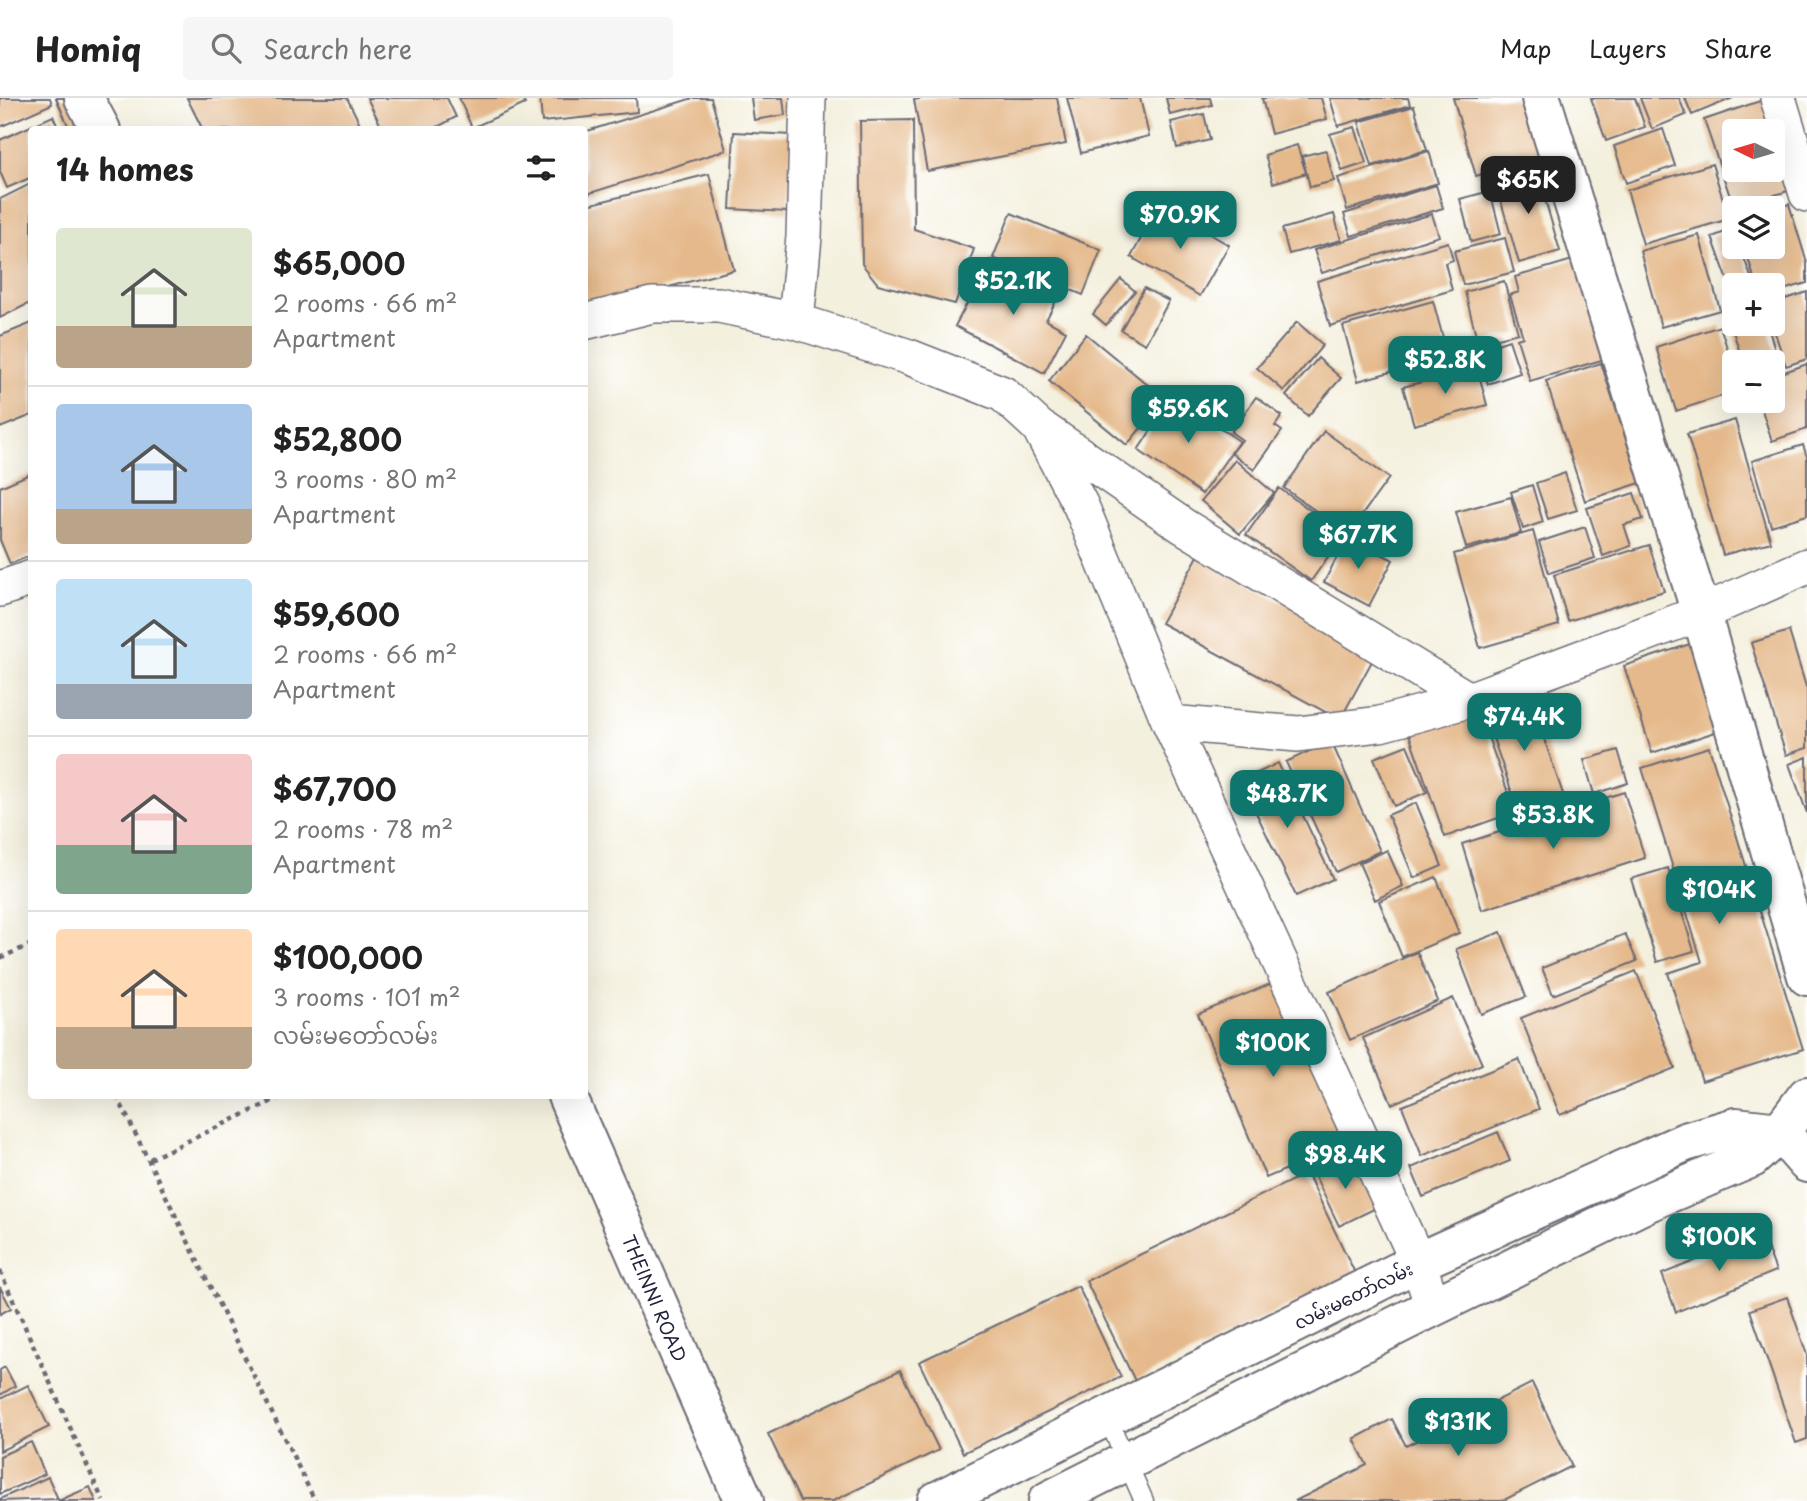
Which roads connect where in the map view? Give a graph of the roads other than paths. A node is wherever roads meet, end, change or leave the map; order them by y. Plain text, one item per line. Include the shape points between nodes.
1 (84, 98) edge
2 (808, 98) edge
3 (1541, 98) edge
4 (1778, 98) edge
5 (99, 126) edge
6 (1807, 194) edge
7 (588, 321) edge
8 (796, 321) junction
9 (1039, 427) junction
10 (1807, 566) edge
11 (28, 579) edge
12 (0, 589) edge
13 (1701, 613) junction
14 (1469, 700) junction
15 (1170, 723) junction
16 (1807, 976) edge
17 (1807, 1096) edge
18 (568, 1099) edge
19 (1780, 1132) junction
20 (1807, 1163) edge
21 (1418, 1262) junction
22 (1433, 1307) junction
23 (1107, 1417) junction
24 (1127, 1462) junction
25 (744, 1501) edge
26 (937, 1501) edge
27 (1048, 1501) edge
28 (1144, 1501) edge

1 - 5 main road
2 - 8 street
3 - 13 main road
4 - 6 street
7 - 8 street via 652,305 719,305
8 - 9 street via 909,357 1003,394
9 - 14 street via 1184,526
9 - 15 street via 1081,506
10 - 13 street
11 - 12 street
13 - 14 street
13 - 16 main road
14 - 15 street via 1380,724 1298,734
15 - 21 street
17 - 19 main road
18 - 25 main road, THEINNI ROAD
19 - 20 main road
19 - 21 main road, လမ်းမတော်လမ်း via 1735,1127 1685,1142
19 - 22 main road via 1752,1158 1646,1203
21 - 22 street
21 - 23 main road, လမ်းမတော်လမ်း
22 - 24 main road
23 - 24 lane
23 - 26 main road, လမ်းမတော်လမ်း
24 - 27 main road
24 - 28 lane

